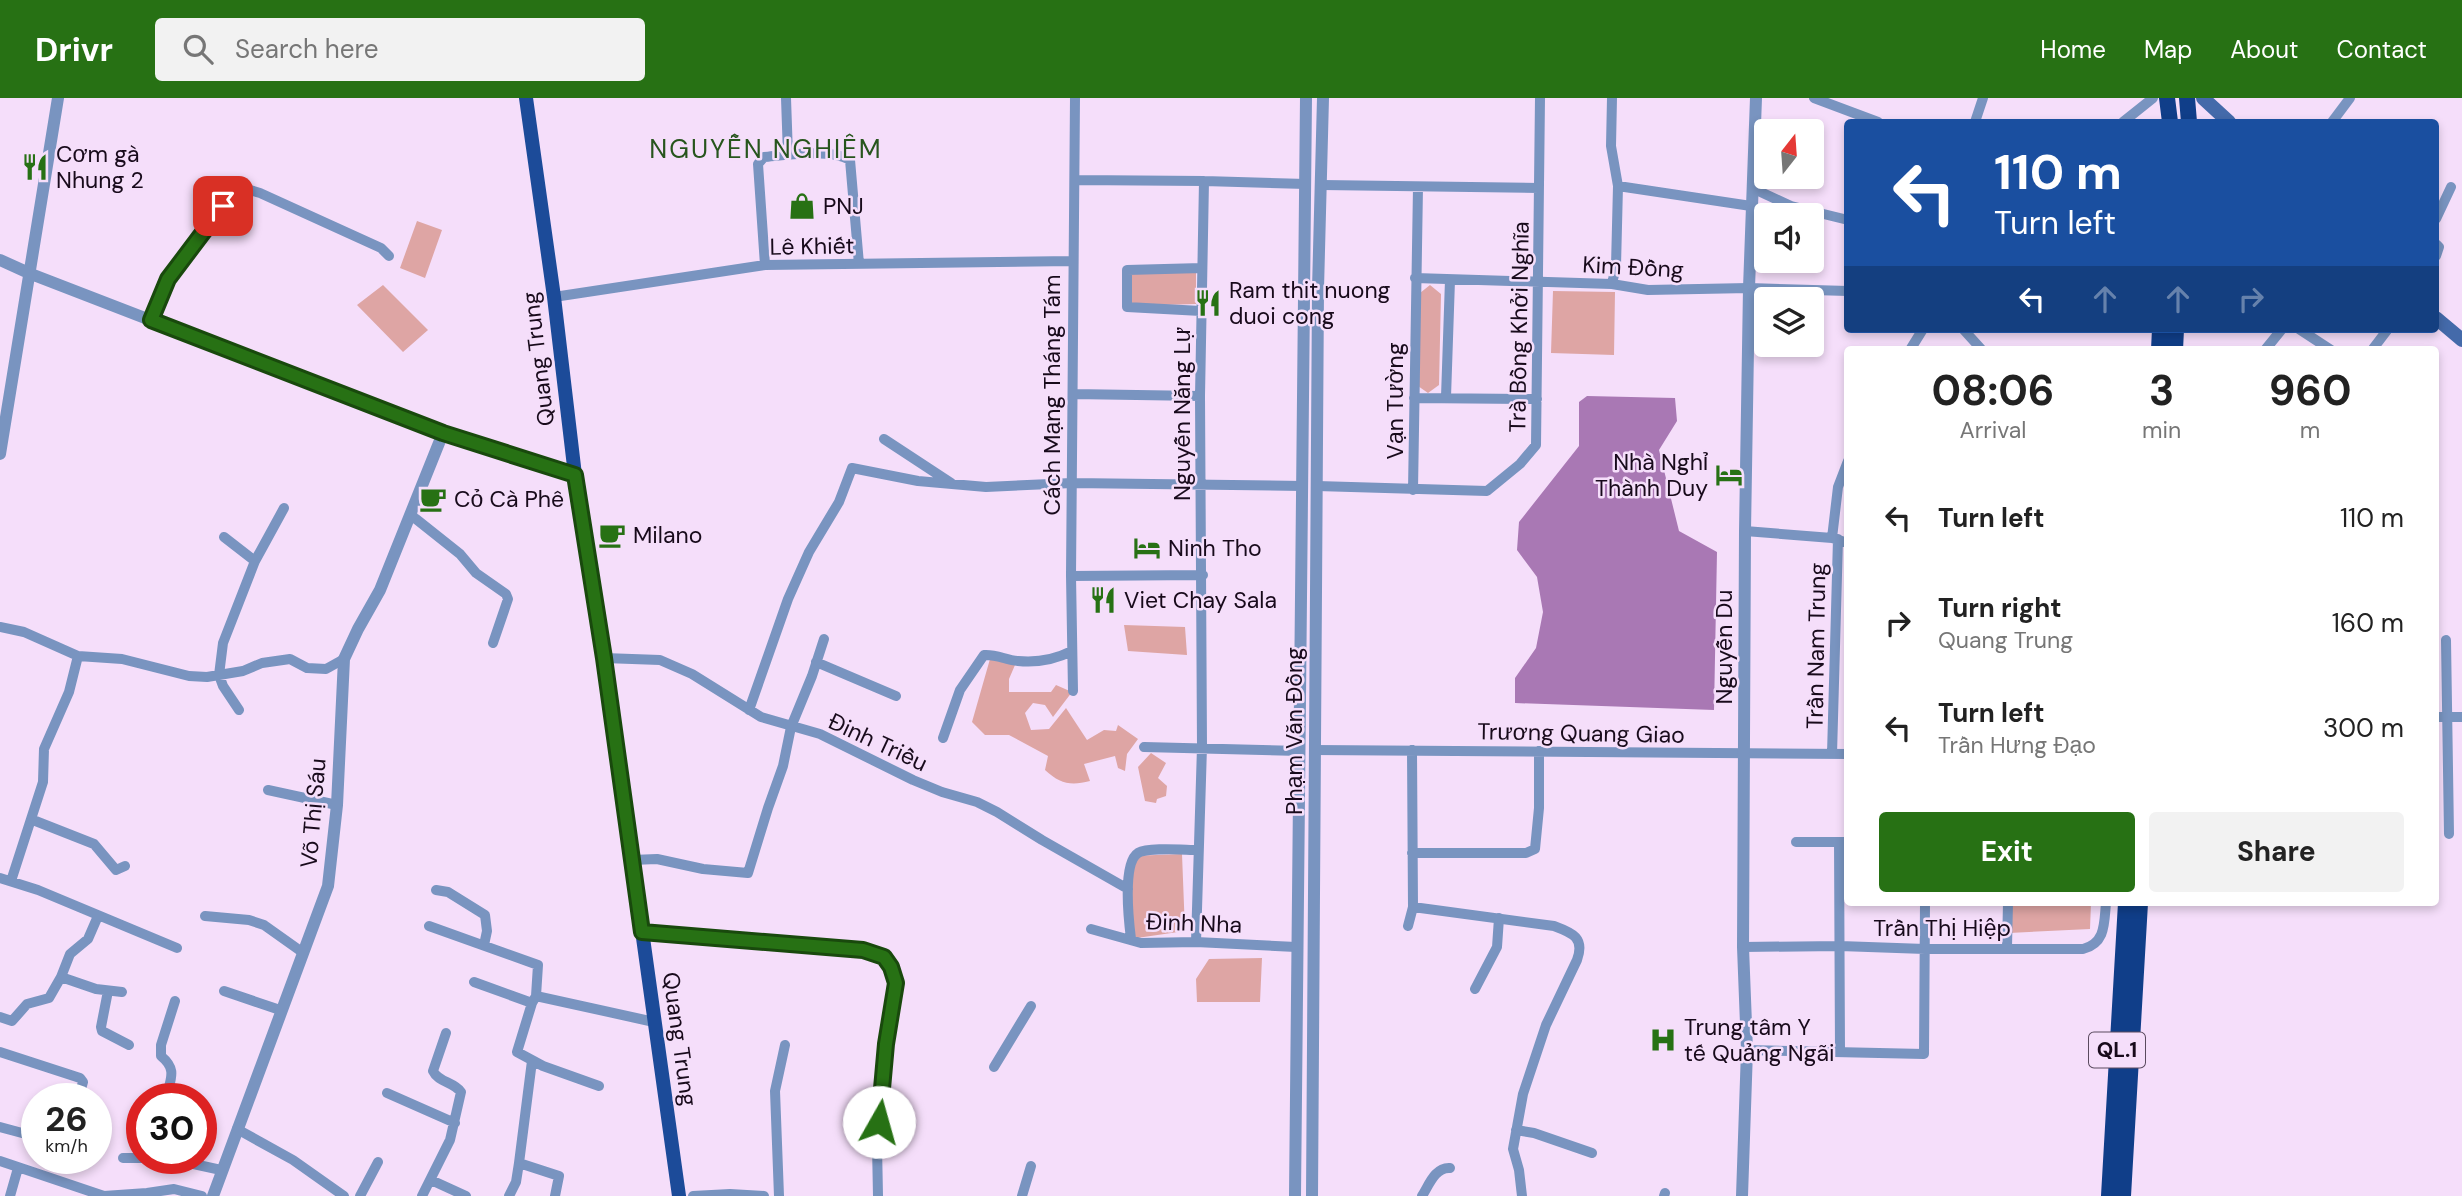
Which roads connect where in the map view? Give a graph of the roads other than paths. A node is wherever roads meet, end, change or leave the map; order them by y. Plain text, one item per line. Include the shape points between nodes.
1 (58, 98) edge
2 (526, 98) edge
3 (786, 98) edge
4 (1075, 98) edge
5 (1306, 98) edge
6 (1323, 98) edge
7 (1540, 98) edge
8 (1612, 98) edge
9 (1756, 98) edge
10 (1814, 98) edge
11 (1983, 98) edge
12 (2153, 98) edge
13 (2167, 98) edge
14 (2187, 98) edge
15 (2203, 98) edge
16 (2350, 98) edge
17 (1870, 119) edge
18 (1976, 119) edge
19 (2127, 119) edge
20 (2170, 119) edge
21 (2189, 119) edge
22 (2226, 119) edge
23 (2334, 119) edge
24 (788, 155) junction
25 (1075, 180) junction
26 (1204, 180) junction
27 (1306, 184) junction
28 (1322, 185) junction
29 (1618, 186) junction
30 (1418, 187) junction
31 (1539, 188) junction
32 (1752, 188) junction
33 (2439, 191) edge
34 (1751, 206) junction
35 (2439, 213) edge
36 (1844, 219) edge
37 (389, 256) dead end
38 (0, 260) edge
39 (1072, 261) junction
40 (859, 264) junction
41 (765, 265) junction
42 (1202, 268) junction
43 (31, 274) junction
44 (1415, 278) junction
45 (1450, 280) junction
46 (1539, 281) junction
47 (1612, 284) junction
48 (1749, 288) junction
49 (1304, 289) junction
50 (1318, 289) junction
51 (1844, 291) edge
52 (554, 296) junction
53 (1201, 311) junction
54 (151, 320) junction
55 (2439, 321) edge
56 (1967, 333) edge
57 (2305, 333) edge
58 (2462, 340) edge
59 (1978, 346) edge
60 (2325, 346) edge
61 (1073, 394) junction
62 (1200, 397) junction
63 (1446, 397) junction
64 (1414, 398) junction
65 (1537, 399) junction
66 (443, 433) junction
67 (884, 439) dead end
68 (0, 454) edge
69 (1844, 472) edge
70 (575, 475) junction
71 (1072, 483) junction
72 (1201, 484) junction
73 (954, 485) junction
74 (1303, 486) junction
75 (1317, 486) junction
76 (1413, 490) junction
77 (284, 508) dead end
78 (411, 515) junction
79 (1745, 531) junction
80 (224, 537) dead end
81 (1839, 540) edge
82 (256, 561) junction
83 (1203, 575) junction
84 (1071, 576) junction
85 (0, 626) edge
86 (824, 639) dead end
87 (2446, 640) dead end
88 (494, 643) dead end
89 (1072, 651) junction
90 (78, 656) junction
91 (604, 658) junction
92 (344, 659) junction
93 (816, 662) junction
94 (219, 674) junction
95 (1073, 691) dead end
96 (896, 696) dead end
97 (239, 710) dead end
98 (750, 710) junction
99 (2439, 717) edge
100 (2448, 717) junction
101 (2462, 717) edge
102 (791, 727) junction
103 (943, 738) dead end
104 (1144, 747) dead end
105 (1202, 747) junction
106 (1314, 750) junction
107 (1412, 750) junction
108 (1300, 751) junction
109 (1539, 751) junction
110 (1832, 754) junction
111 (1844, 754) edge
112 (1745, 755) junction
113 (268, 790) dead end
114 (337, 805) junction
115 (33, 820) junction
116 (2449, 834) dead end
117 (1796, 842) dead end
118 (1844, 842) edge
119 (1198, 850) junction
120 (1412, 853) junction
121 (632, 860) junction
122 (125, 866) dead end
123 (0, 878) edge
124 (11, 881) junction
125 (1128, 888) junction
126 (436, 890) dead end
127 (1925, 906) edge
128 (2008, 906) edge
129 (2106, 906) edge
130 (2126, 906) edge
131 (2140, 906) edge
132 (1413, 907) junction
133 (98, 916) junction
134 (205, 916) dead end
135 (1499, 918) junction
136 (429, 926) dead end
137 (1408, 926) dead end
138 (1091, 929) dead end
139 (642, 932) junction
140 (1131, 939) junction
141 (1196, 942) junction
142 (1314, 944) junction
143 (484, 945) junction
144 (1840, 946) junction
145 (1296, 947) junction
146 (1743, 947) junction
147 (2007, 947) junction
148 (177, 948) dead end
149 (1925, 949) junction
150 (302, 952) junction
151 (61, 978) junction
152 (474, 982) dead end
153 (1475, 989) dead end
154 (107, 990) junction
155 (224, 990) dead end
156 (122, 992) dead end
157 (534, 1000) junction
158 (175, 1001) dead end
159 (1031, 1006) dead end
160 (280, 1010) junction
161 (0, 1017) edge
162 (654, 1022) junction
163 (446, 1032) dead end
164 (128, 1045) dead end
165 (785, 1045) dead end
166 (1747, 1050) junction
167 (0, 1052) edge
168 (1840, 1052) junction
169 (532, 1061) junction
170 (994, 1067) dead end
171 (83, 1083) edge
172 (169, 1083) edge
173 (599, 1086) dead end
174 (387, 1093) dead end
175 (455, 1123) junction
176 (0, 1127) edge
177 (237, 1129) junction
178 (1516, 1130) junction
179 (21, 1133) edge
180 (1296, 1139) junction
181 (1312, 1139) junction
182 (1592, 1153) dead end
183 (0, 1161) edge
184 (378, 1162) dead end
185 (519, 1163) junction
186 (1031, 1166) dead end
187 (18, 1168) junction
188 (1450, 1168) dead end
189 (217, 1169) edge
190 (221, 1170) junction
191 (431, 1180) junction
192 (10, 1196) edge
193 (202, 1196) edge
194 (213, 1196) edge
195 (344, 1196) edge
196 (360, 1196) edge
197 (422, 1196) edge
198 (466, 1196) edge
199 (509, 1196) edge
200 (555, 1196) edge
201 (679, 1196) edge
202 (693, 1196) edge
203 (764, 1196) edge
204 (779, 1196) edge
205 (878, 1196) edge
206 (1022, 1196) edge
207 (1295, 1196) edge
208 (1312, 1196) edge
209 (1422, 1196) edge
210 (1522, 1196) edge
211 (1742, 1196) edge
212 (2109, 1196) edge
213 (2123, 1196) edge

1 - 43 street
2 - 52 main road, Quang Trung
3 - 24 street
4 - 25 street, Cách Mạng Tháng Tám
5 - 27 street, Phạm Văn Đồng
6 - 28 street, Phạm Văn Đồng
7 - 31 street, Trà Bồng Khởi Nghĩa
8 - 29 street via 1611,146
9 - 32 street, Nguyễn Du
10 - 17 street
11 - 18 street
12 - 19 street
13 - 20 highway
14 - 21 highway
15 - 22 main road
16 - 23 street
24 - 40 street via 837,155 850,160
24 - 41 street via 764,157 758,164
25 - 26 street
25 - 39 street, Cách Mạng Tháng Tám
26 - 27 street
26 - 42 street, Nguyễn Năng Lự
27 - 28 street
27 - 49 street, Phạm Văn Đồng
28 - 30 street
28 - 50 street, Phạm Văn Đồng
29 - 34 street
29 - 47 street
30 - 31 street
30 - 44 street, Vạn Tường
31 - 46 street, Trà Bồng Khởi Nghĩa
32 - 34 street, Nguyễn Du
32 - 36 street via 1791,206
33 - 35 street via 2449,191
34 - 48 street, Nguyễn Du
37 - 54 street via 381,248 260,192 239,190 231,193 168,279
38 - 43 street
39 - 40 street, Lê Khiết
39 - 61 street, Cách Mạng Tháng Tám
40 - 41 street, Lê Khiết
41 - 52 street, Lê Khiết
42 - 53 street, Nguyễn Năng Lự
42 - 53 street via 1127,270 1127,307
43 - 54 street
43 - 68 street
44 - 45 street, Kim Đồng
44 - 64 street, Vạn Tường
45 - 46 street, Kim Đồng
45 - 63 street
46 - 47 street, Kim Đồng
46 - 65 street, Trà Bồng Khởi Nghĩa
47 - 48 street, Kim Đồng via 1648,290
48 - 51 street, Kim Đồng
48 - 79 street, Nguyễn Du
49 - 50 street
49 - 74 street, Phạm Văn Đồng
50 - 75 street, Phạm Văn Đồng
52 - 70 main road, Quang Trung
53 - 62 street, Nguyễn Năng Lự
54 - 66 street
55 - 58 main road
56 - 59 street
57 - 60 street
61 - 62 street
61 - 71 street, Cách Mạng Tháng Tám
62 - 72 street, Nguyễn Năng Lự
63 - 64 street
63 - 65 street
64 - 76 street, Vạn Tường
65 - 76 street, Trà Bồng Khởi Nghĩa via 1536,444 1487,491
66 - 70 street
66 - 78 street, Võ Thị Sáu
67 - 73 street
69 - 81 street, Trần Nam Trung via 1838,486
70 - 91 main road, Quang Trung
71 - 72 street
71 - 73 street
71 - 84 street, Cách Mạng Tháng Tám
72 - 74 street
72 - 83 street, Nguyễn Năng Lự
73 - 98 street via 850,470 839,502 809,552 784,610
74 - 75 street
74 - 108 street, Phạm Văn Đồng
75 - 76 street, Trà Bồng Khởi Nghĩa
75 - 106 street, Phạm Văn Đồng
77 - 82 street
78 - 88 street via 506,594
78 - 92 street, Võ Thị Sáu via 380,590
79 - 81 street
79 - 112 street, Nguyễn Du
80 - 82 street
81 - 110 street, Trần Nam Trung
82 - 94 street via 226,632
83 - 84 street
83 - 105 street, Nguyễn Năng Lự
84 - 89 street, Cách Mạng Tháng Tám
85 - 90 street
86 - 93 street
87 - 100 street
89 - 95 street, Cách Mạng Tháng Tám
89 - 103 street via 1046,661 984,655 960,690
90 - 94 street via 122,659 189,676
90 - 115 street via 69,692 44,749 43,782
91 - 98 street, Đinh Triều via 660,660
91 - 121 main road, Quang Trung
92 - 94 street via 326,669 307,668 290,659
92 - 114 street, Võ Thị Sáu
93 - 96 street
93 - 102 street
94 - 97 street
98 - 102 street, Đinh Triều
99 - 100 street
100 - 101 street
100 - 116 street
102 - 121 street via 748,873 657,859
102 - 125 street, Đinh Triều via 820,734 923,784 977,802
104 - 105 street
105 - 108 street
105 - 119 street, Nguyễn Năng Lự
106 - 107 street, Trương Quang Giao
106 - 108 street
106 - 142 street, Phạm Văn Đồng
107 - 109 street, Trương Quang Giao
107 - 120 street
108 - 145 street, Phạm Văn Đồng
109 - 112 street, Trương Quang Giao
109 - 120 street via 1535,849 1526,853
110 - 111 street, Trương Quang Giao
110 - 112 street, Trương Quang Giao
112 - 146 street, Nguyễn Du
113 - 114 street
114 - 150 street, Võ Thị Sáu via 328,886
115 - 122 street via 94,844 116,870
115 - 124 street
117 - 118 street
118 - 144 street
119 - 125 street via 1138,853 1132,859
119 - 141 street, Nguyễn Năng Lự
120 - 132 street
121 - 139 main road, Quang Trung
123 - 124 street
124 - 133 street
125 - 140 street
126 - 143 street via 448,892 485,915
127 - 149 street
128 - 147 street
129 - 147 street, Trần Thị Hiệp via 2104,932 2092,947
130 - 212 highway, QL.1
131 - 213 highway, QL.1
132 - 135 street
132 - 137 street
133 - 148 street
133 - 151 street via 88,939 71,954
134 - 150 street via 264,925
135 - 153 street via 1497,947
135 - 178 street via 1566,930 1581,950 1546,1025
136 - 143 street
138 - 140 street, Đinh Nha
139 - 162 main road, Quang Trung
139 - 205 street via 863,950 884,957 896,983 877,1145
140 - 141 street, Đinh Nha via 1141,943
141 - 145 street, Đinh Nha
142 - 145 street
142 - 181 street, Phạm Văn Đồng
143 - 157 street via 538,965
144 - 146 street, Trần Thị Hiệp
144 - 149 street, Trần Thị Hiệp
144 - 168 street
145 - 180 street, Phạm Văn Đồng
146 - 166 street, Nguyễn Du
147 - 149 street, Trần Thị Hiệp
149 - 168 street via 1924,1054
150 - 160 street, Võ Thị Sáu
151 - 154 street
151 - 161 street via 49,998 27,1004 12,1021
152 - 157 street
154 - 156 street
154 - 164 street via 102,1031
155 - 160 street
157 - 162 street
157 - 169 street via 517,1052
158 - 172 street via 161,1045 161,1056 172,1070
159 - 170 street
160 - 177 street, Võ Thị Sáu
162 - 201 main road, Quang Trung
163 - 175 street via 433,1071 461,1092
165 - 204 street via 775,1091
166 - 168 street
166 - 211 street, Nguyễn Du
167 - 171 street via 80,1078
169 - 173 street
169 - 185 street
174 - 175 street
175 - 191 street
176 - 179 street
177 - 190 street, Võ Thị Sáu
177 - 195 street
178 - 182 street
178 - 210 street via 1513,1149
180 - 181 street
180 - 207 street, Phạm Văn Đồng
181 - 208 street, Phạm Văn Đồng
183 - 187 street
184 - 196 street
185 - 199 street
185 - 200 street via 559,1176
186 - 206 street
187 - 192 street
187 - 193 street via 104,1195 174,1189
188 - 209 street via 1438,1171
189 - 190 street
190 - 194 street, Võ Thị Sáu
191 - 197 street
191 - 198 street
202 - 203 street

